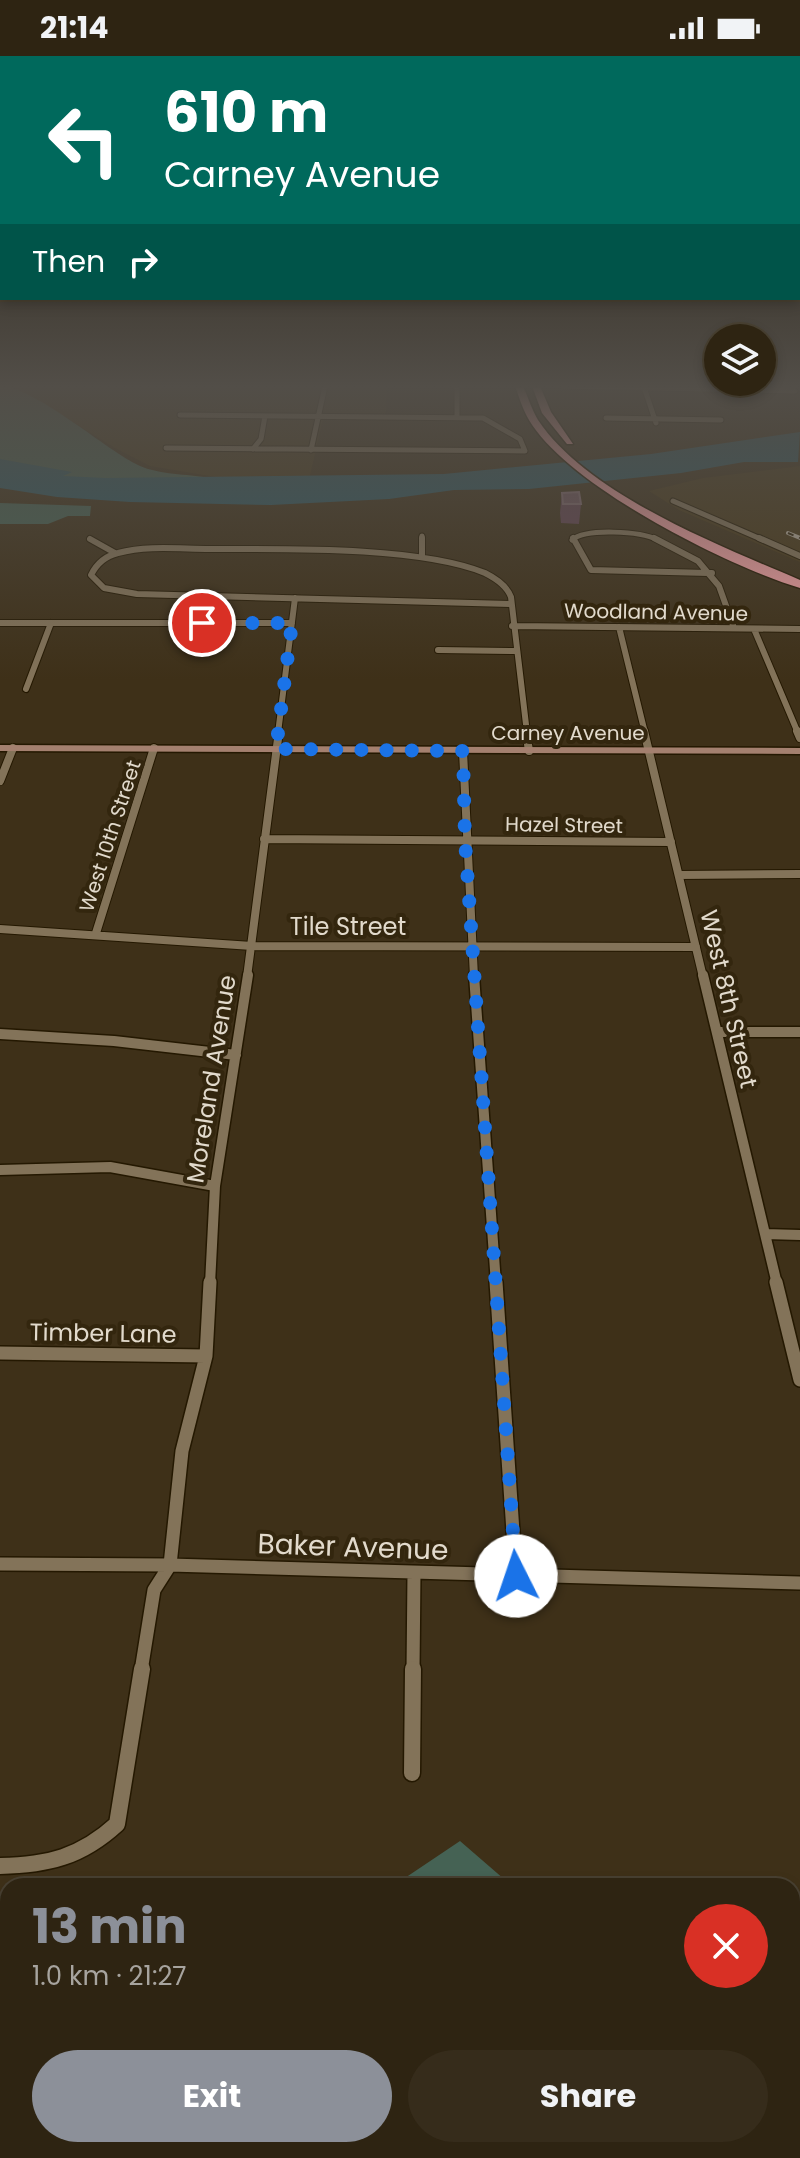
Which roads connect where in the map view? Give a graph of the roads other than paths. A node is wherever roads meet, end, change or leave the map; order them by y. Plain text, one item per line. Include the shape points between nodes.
1 (605, 484) edge
2 (622, 484) edge
3 (673, 501) dead end
4 (653, 511) junction
5 (422, 536) dead end
6 (90, 539) dead end
7 (115, 553) junction
8 (800, 556) edge
9 (422, 557) junction
10 (800, 569) edge
11 (712, 573) junction
12 (800, 576) edge
13 (800, 584) edge
14 (295, 598) junction
15 (800, 599) edge
16 (511, 604) junction
17 (0, 623) edge
18 (51, 623) junction
19 (292, 623) junction
20 (512, 626) junction
21 (619, 627) junction
22 (734, 628) junction
23 (754, 629) junction
24 (800, 629) edge
25 (438, 650) dead end
26 (515, 651) junction
27 (26, 689) dead end
28 (800, 738) edge
29 (0, 748) edge
30 (13, 748) junction
31 (154, 748) junction
32 (276, 749) junction
33 (463, 751) junction
34 (529, 751) junction
35 (800, 751) edge
36 (649, 752) junction
37 (0, 781) edge
38 (264, 839) junction
39 (465, 840) junction
40 (671, 842) junction
41 (800, 874) edge
42 (679, 875) junction
43 (0, 929) edge
44 (96, 933) junction
45 (473, 945) junction
46 (252, 946) junction
47 (696, 947) junction
48 (717, 1032) junction
49 (800, 1032) edge
50 (0, 1034) edge
51 (236, 1055) junction
52 (0, 1170) edge
53 (215, 1186) junction
54 (765, 1234) junction
55 (800, 1235) edge
56 (0, 1353) edge
57 (206, 1356) junction
58 (800, 1380) edge
59 (0, 1564) edge
60 (170, 1565) junction
61 (414, 1573) junction
62 (516, 1576) junction
63 (800, 1583) edge
64 (412, 1773) dead end
65 (0, 1866) edge

1 - 4 highway
2 - 4 highway
3 - 8 street
4 - 10 highway
4 - 12 highway
4 - 13 highway
4 - 15 highway
5 - 9 street
6 - 7 street
7 - 9 street via 141,549
7 - 14 street via 96,563 93,576 104,588 137,594
9 - 16 street via 496,576 509,589
11 - 11 street via 648,535 582,534 571,539 591,570
11 - 22 street
14 - 16 street
14 - 19 street, Moreland Avenue
16 - 20 street
17 - 18 street
18 - 19 street
18 - 27 street
19 - 32 street, Moreland Avenue
20 - 21 street, Woodland Avenue
20 - 26 street
21 - 22 street, Woodland Avenue
21 - 36 street, West 8th Street
22 - 23 street, Woodland Avenue
23 - 24 street, Woodland Avenue
23 - 28 street
25 - 26 street
26 - 34 street
29 - 30 main road, Carney Avenue
30 - 31 main road, Carney Avenue
30 - 37 street
31 - 32 main road, Carney Avenue
31 - 44 street, West 10th Street
32 - 33 main road, Carney Avenue
32 - 38 street, Moreland Avenue
33 - 34 main road, Carney Avenue
33 - 39 street
34 - 36 main road, Carney Avenue
35 - 36 main road, Carney Avenue
36 - 40 street, West 8th Street
38 - 39 street, Hazel Street
38 - 46 street, Moreland Avenue
39 - 40 street, Hazel Street
39 - 45 street
40 - 42 street, West 8th Street
41 - 42 street
42 - 47 street, West 8th Street
43 - 44 street, Tile Street
44 - 46 street, Tile Street
45 - 46 street, Tile Street
45 - 47 street, Tile Street
45 - 62 street
46 - 51 street, Moreland Avenue
47 - 48 street, West 8th Street
48 - 49 street
48 - 54 street, West 8th Street
50 - 51 street
51 - 53 street, Moreland Avenue
52 - 53 street via 110,1167
53 - 57 street, Moreland Avenue
54 - 55 street
54 - 58 street, West 8th Street
56 - 57 street, Timber Lane
57 - 60 street, Moreland Avenue via 182,1451
59 - 60 street, Baker Avenue
60 - 61 street, Baker Avenue
60 - 65 street via 154,1590 117,1824 74,1858 49,1865
61 - 62 street, Baker Avenue
61 - 64 street
62 - 63 street, Baker Avenue

